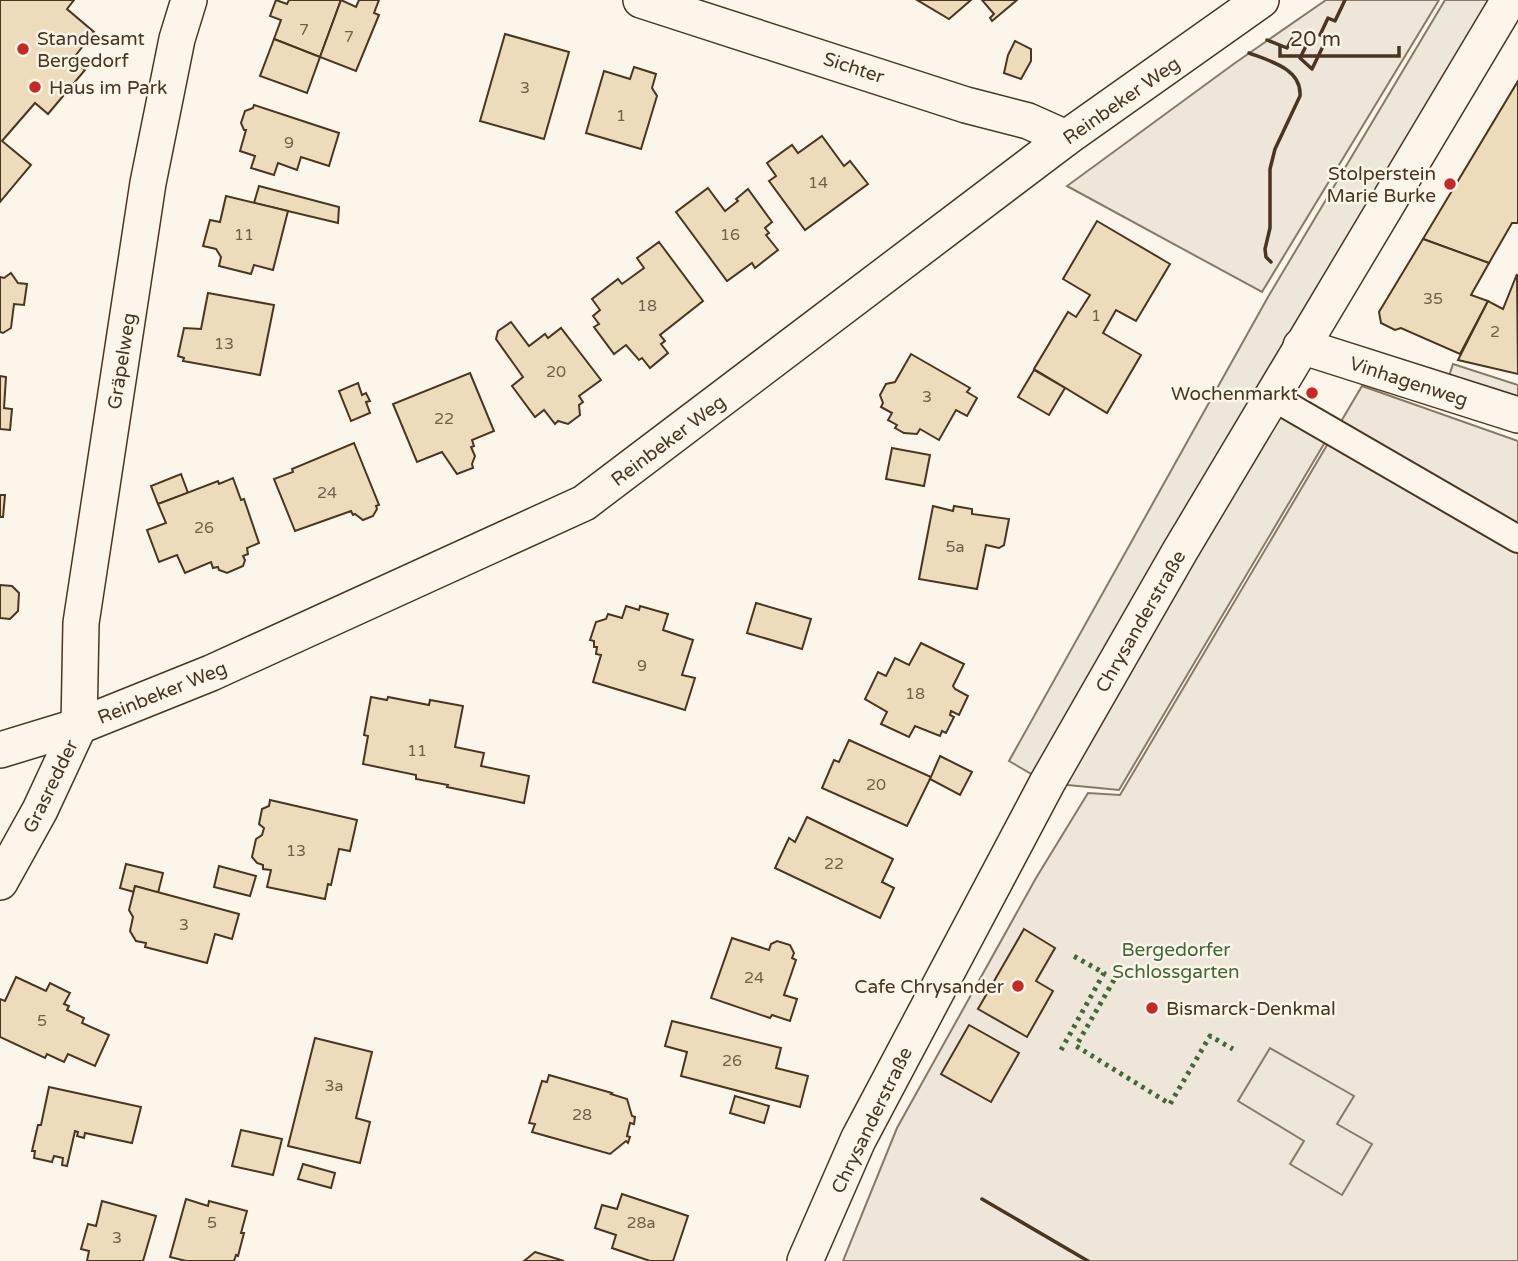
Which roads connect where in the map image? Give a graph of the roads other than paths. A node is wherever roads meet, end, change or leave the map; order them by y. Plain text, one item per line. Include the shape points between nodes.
1 (189, 0) edge
2 (641, 0) edge
3 (1261, 0) edge
4 (1509, 0) edge
5 (1066, 138) junction
6 (1301, 346) junction
7 (1271, 396) junction
8 (1518, 415) edge
9 (1518, 539) edge
10 (79, 726) junction
11 (0, 750) edge
12 (0, 882) edge
13 (805, 1261) edge

1 - 10 street, Gräpelweg via 148,183 81,623
2 - 5 street, Sichter via 1028,121
3 - 5 street, Reinbeker Weg
4 - 6 street, Chrysanderstraße
5 - 10 street, Reinbeker Weg via 584,503 211,673
6 - 7 street, Chrysanderstraße
6 - 8 street, Vinhagenweg
7 - 9 street
7 - 13 street, Chrysanderstraße via 1047,783 858,1140
10 - 11 street, Reinbeker Weg
10 - 12 street, Grasredder

